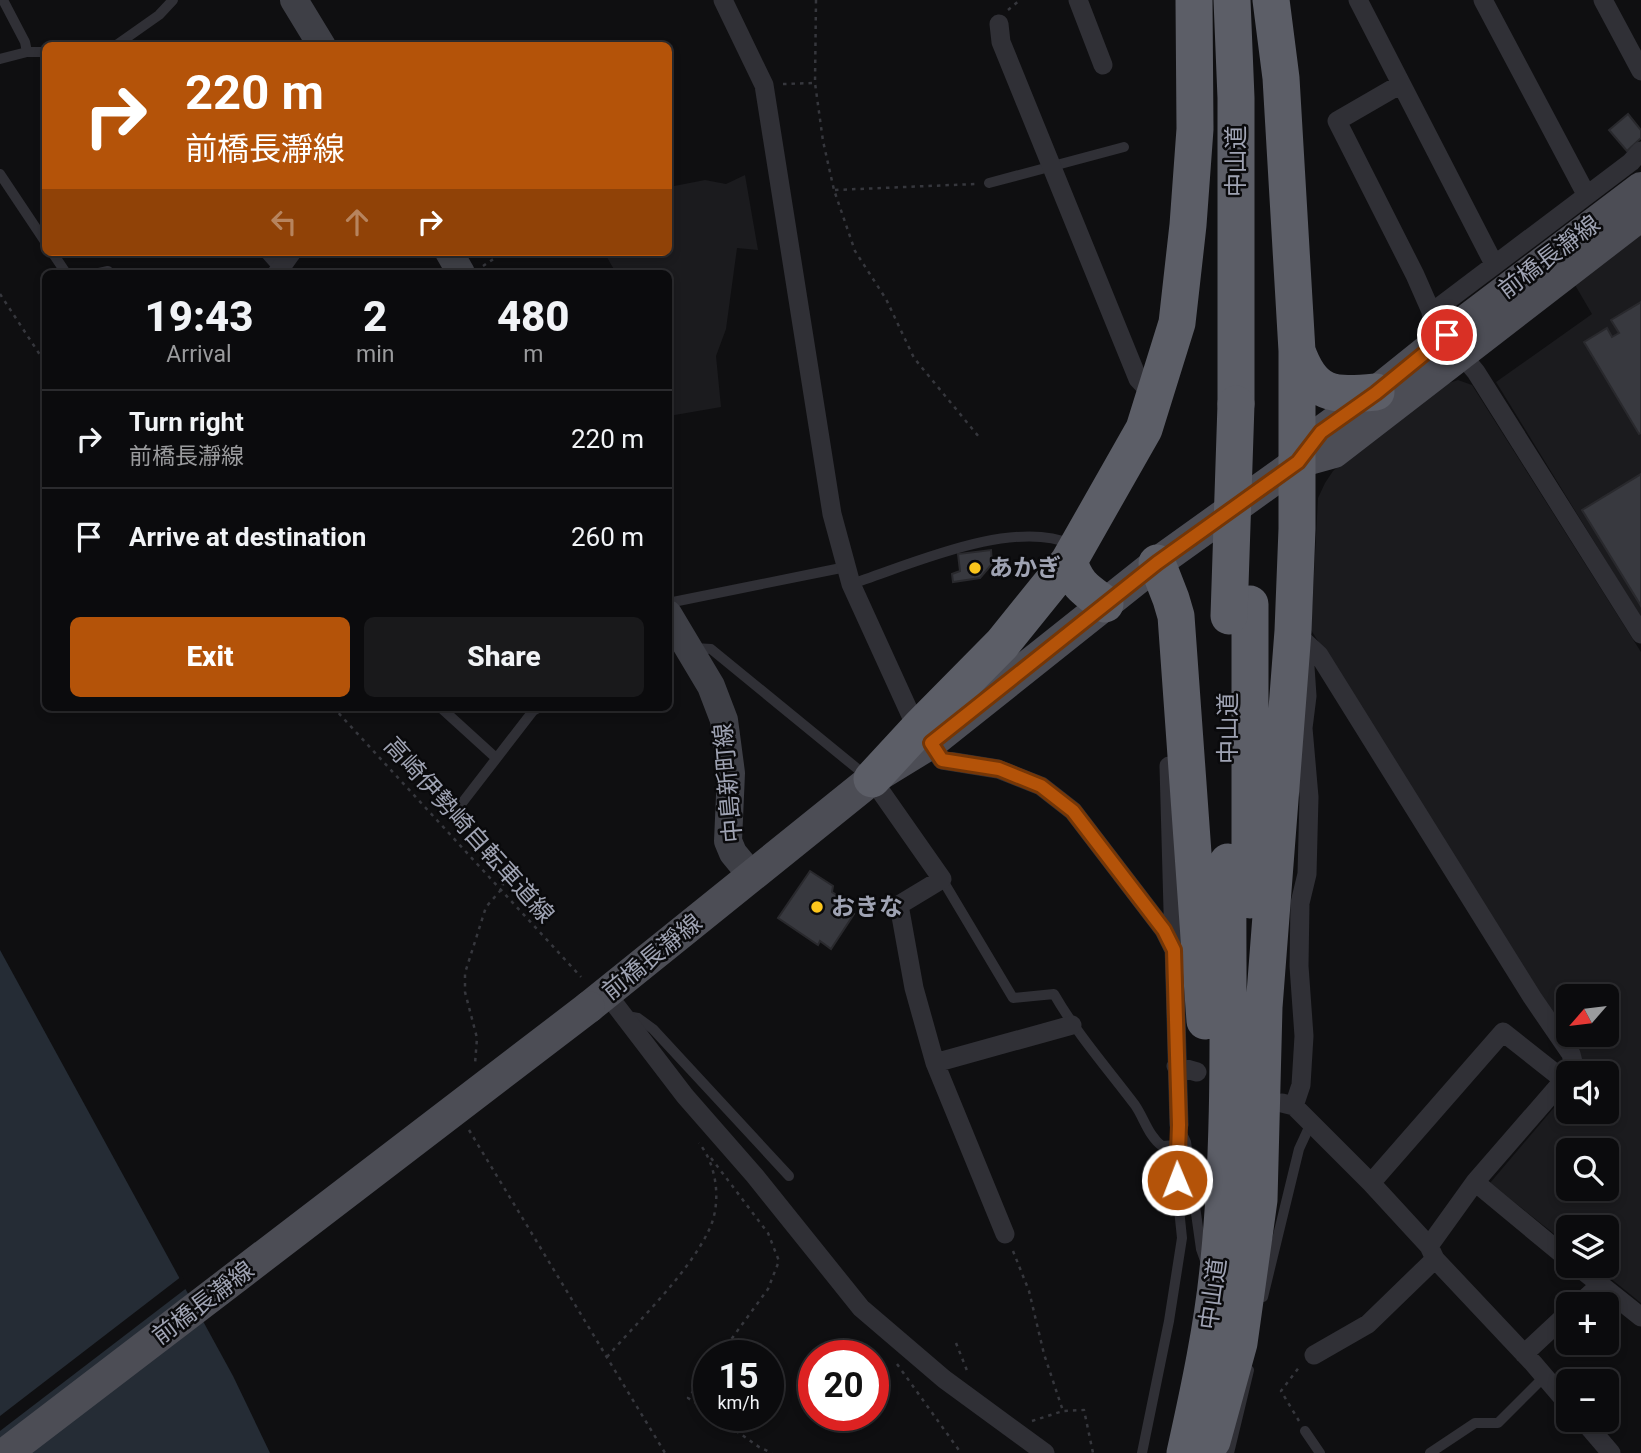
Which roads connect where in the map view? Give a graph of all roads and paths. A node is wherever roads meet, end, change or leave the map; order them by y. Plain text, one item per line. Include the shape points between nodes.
1 (3, 0) edge
2 (173, 0) edge
3 (294, 0) edge
4 (723, 0) edge
5 (816, 0) edge
6 (1078, 0) edge
7 (1177, 0) edge
8 (1194, 0) edge
9 (1232, 0) edge
10 (1251, 0) edge
11 (1271, 0) edge
12 (1358, 0) edge
13 (1483, 0) edge
14 (1603, 0) edge
15 (999, 24) dead end
16 (121, 42) edge
17 (320, 42) edge
18 (27, 52) junction
19 (42, 52) edge
20 (0, 59) edge
21 (1103, 65) dead end
22 (1641, 71) edge
23 (815, 83) junction
24 (764, 85) junction
25 (1401, 85) junction
26 (1124, 147) dead end
27 (1641, 151) edge
28 (1051, 166) junction
29 (0, 174) edge
30 (989, 183) joint
31 (1641, 188) edge
32 (834, 190) junction
33 (4, 191) edge
34 (1586, 194) junction
35 (1641, 215) edge
36 (42, 238) edge
37 (454, 256) edge
38 (497, 256) edge
39 (1494, 264) junction
40 (471, 270) edge
41 (0, 294) edge
42 (1446, 334) junction
43 (1297, 351) junction
44 (1168, 357) junction
45 (42, 358) edge
46 (1376, 393) junction
47 (1156, 398) junction
48 (1245, 402) junction
49 (979, 437) dead end
50 (1298, 462) junction
51 (1073, 554) junction
52 (1157, 563) junction
53 (849, 575) junction
54 (672, 603) edge
55 (1105, 604) junction
56 (1240, 610) junction
57 (672, 620) edge
58 (1641, 634) edge
59 (1298, 636) junction
60 (1166, 642) dead end
61 (690, 648) junction
62 (336, 711) edge
63 (444, 711) edge
64 (533, 711) edge
65 (926, 735) junction
66 (496, 758) junction
67 (872, 779) junction
68 (462, 803) joint
69 (752, 876) junction
70 (942, 879) junction
71 (500, 891) junction
72 (1174, 950) junction
73 (581, 977) dead end
74 (606, 1006) junction
75 (1072, 1025) junction
76 (1573, 1061) edge
77 (935, 1063) junction
78 (475, 1065) dead end
79 (1176, 1066) junction
80 (1556, 1068) edge
81 (1197, 1072) dead end
82 (1556, 1089) edge
83 (470, 1119) dead end
84 (1311, 1122) junction
85 (694, 1135) dead end
86 (1177, 1135) junction
87 (709, 1155) junction
88 (789, 1176) dead end
89 (1475, 1182) junction
90 (1371, 1183) junction
91 (1005, 1234) joint
92 (1556, 1249) edge
93 (1432, 1253) junction
94 (1218, 1275) junction
95 (1592, 1278) edge
96 (1600, 1285) junction
97 (1592, 1292) edge
98 (1261, 1306) dead end
99 (1641, 1317) edge
100 (1556, 1325) edge
101 (731, 1340) edge
102 (956, 1343) dead end
103 (1252, 1354) dead end
104 (1524, 1354) junction
105 (1314, 1355) joint
106 (607, 1357) junction
107 (894, 1359) dead end
108 (969, 1376) dead end
109 (1544, 1377) junction
110 (1556, 1390) edge
111 (1063, 1411) junction
112 (1023, 1414) dead end
113 (736, 1431) edge
114 (1305, 1431) joint
115 (1592, 1432) edge
116 (1209, 1450) edge
117 (6, 1453) edge
118 (665, 1453) edge
119 (772, 1453) edge
120 (961, 1453) edge
121 (1045, 1453) edge
122 (1093, 1453) edge
123 (1142, 1453) edge
124 (1320, 1453) edge
125 (1430, 1453) edge
126 (1611, 1453) edge

1 - 18 lane
2 - 16 lane
3 - 17 main road
4 - 24 street
5 - 23 path
6 - 21 street
7 - 44 street via 1178,210 1156,339
8 - 44 highway via 1195,130 1177,323
9 - 48 highway, 中山道
10 - 48 highway, 中山道 via 1256,185
11 - 43 highway via 1281,78
12 - 25 street
13 - 34 street
14 - 22 street
15 - 28 street via 1001,42
18 - 19 lane
18 - 20 lane
23 - 24 path
23 - 32 path
24 - 53 street via 832,514
25 - 39 street
25 - 42 street via 1337,121
26 - 28 lane
27 - 34 street
28 - 30 lane
28 - 47 street via 1138,379
29 - 33 lane
30 - 32 path
31 - 42 main road, 前橋長瀞線
32 - 49 path via 855,251 886,299 914,358
33 - 36 lane
34 - 39 street
35 - 42 main road, 前橋長瀞線
37 - 40 main road
38 - 40 path
39 - 42 street
41 - 45 path
42 - 46 main road, 前橋長瀞線
42 - 50 main road, 前橋長瀞線 via 1334,452
42 - 58 street via 1476,372
43 - 46 highway via 1319,387 1344,395
43 - 50 highway
44 - 47 highway
46 - 50 main road, 前橋長瀞線 via 1321,432
47 - 51 highway via 1144,429
48 - 56 highway, 中山道
50 - 52 main road, 前橋長瀞線
50 - 59 highway
51 - 53 lane via 1061,540 1012,536
51 - 55 highway via 1073,574 1081,587
51 - 65 highway
52 - 55 main road, 前橋長瀞線
52 - 94 highway via 1176,616 1213,1132
53 - 54 lane
53 - 65 street via 913,720
55 - 65 main road, 前橋長瀞線
56 - 94 highway, 中山道 via 1226,1158
56 - 116 highway, 中山道 via 1250,1008 1248,1121 1237,1271
57 - 61 main road, 中島新町線
59 - 76 street via 1319,655
59 - 84 street via 1307,696 1303,728 1309,797 1307,874 1300,903 1304,1036 1301,1085 1288,1104
59 - 116 highway via 1264,1007 1259,1200 1239,1343
60 - 72 street
61 - 67 lane via 711,649
61 - 69 main road, 中島新町線 via 711,686 726,728 731,773 728,841
62 - 71 path, 高崎伊勢崎自転車道線
63 - 66 lane
64 - 66 lane
65 - 67 highway
65 - 72 street via 942,760 999,769 1041,786 1073,811 1164,930
66 - 68 lane
67 - 69 main road, 前橋長瀞線
67 - 70 street
68 - 71 path via 458,810 500,875
69 - 74 main road, 前橋長瀞線
70 - 75 lane via 1013,998 1054,994
70 - 77 street via 899,905 914,988
71 - 73 path, 高崎伊勢崎自転車道線
71 - 78 path via 486,907 465,973 477,1038
72 - 79 street
74 - 88 lane via 653,1029
74 - 117 main road, 前橋長瀞線, bridge
74 - 121 street via 755,1177 861,1308 944,1379
75 - 77 street
75 - 86 lane via 1136,1107 1156,1142 1162,1146
77 - 91 street
79 - 81 street
79 - 86 street
80 - 90 street via 1503,1032
82 - 89 street
83 - 106 path via 469,1132
84 - 90 street
84 - 98 lane via 1299,1149
85 - 87 path
86 - 94 lane via 1186,1142 1200,1249
86 - 123 lane via 1182,1238
87 - 101 path via 768,1233 779,1261 768,1289
87 - 106 path via 716,1205 710,1229 685,1267
89 - 92 street
89 - 93 street
90 - 93 street
91 - 111 path via 1029,1291
93 - 104 street
93 - 105 street via 1368,1324
94 - 116 highway, 中山道
95 - 96 street
96 - 97 street
96 - 99 street
100 - 104 street
102 - 108 path
103 - 116 lane via 1246,1390
104 - 109 street
105 - 114 path via 1281,1391
106 - 118 path
107 - 120 path
109 - 110 street
109 - 125 lane via 1498,1423 1475,1423
111 - 112 path via 1033,1422
111 - 122 path via 1084,1410
113 - 119 path
114 - 124 lane
115 - 126 street

